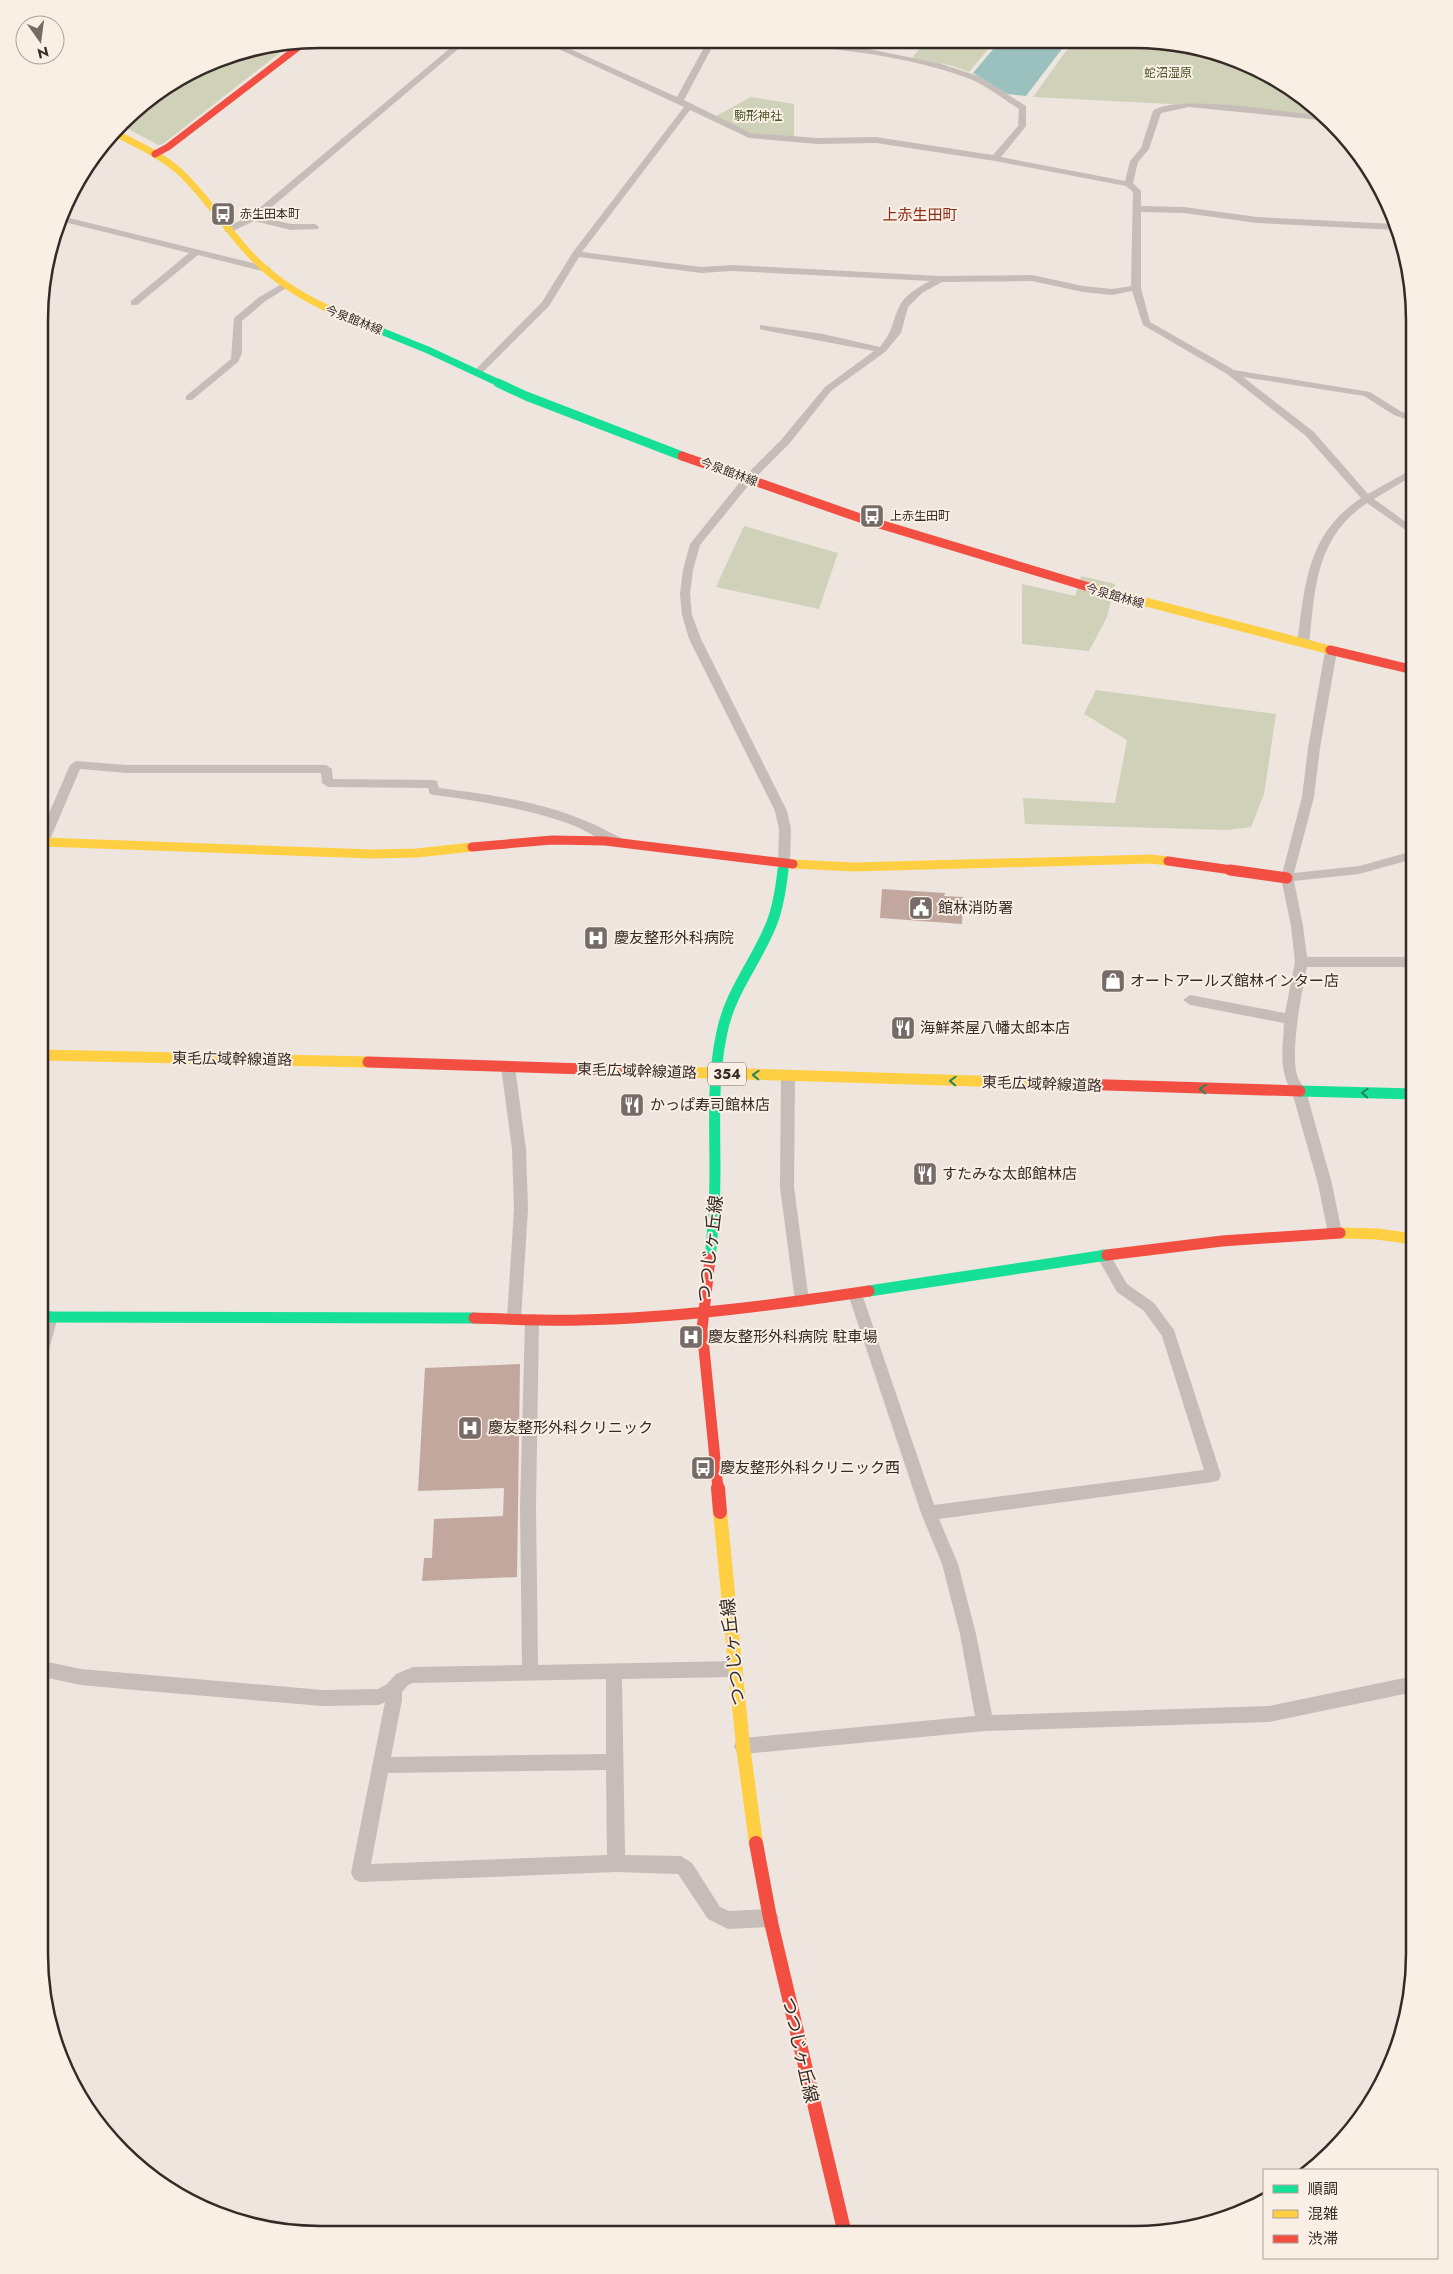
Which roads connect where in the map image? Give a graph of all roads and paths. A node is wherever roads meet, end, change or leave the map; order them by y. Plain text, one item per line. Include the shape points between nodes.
1 (455, 48) edge
2 (561, 48) edge
3 (708, 48) edge
4 (848, 48) edge
5 (297, 49) edge
6 (679, 100) junction
7 (689, 106) junction
8 (1316, 118) edge
9 (120, 135) edge
10 (155, 154) junction
11 (995, 158) junction
12 (1129, 184) junction
13 (1138, 209) junction
14 (254, 217) junction
15 (66, 220) edge
16 (315, 227) dead end
17 (1389, 227) edge
18 (228, 230) junction
19 (195, 253) junction
20 (576, 254) junction
21 (266, 269) junction
22 (940, 279) junction
23 (285, 285) junction
24 (1136, 288) junction
25 (134, 303) dead end
26 (763, 327) dead end
27 (882, 350) junction
28 (1230, 372) junction
29 (477, 373) junction
30 (189, 398) dead end
31 (1406, 416) edge
32 (1406, 475) edge
33 (748, 479) junction
34 (1366, 498) junction
35 (1406, 527) edge
36 (1303, 645) junction
37 (1331, 652) junction
38 (1406, 668) edge
39 (48, 828) edge
40 (48, 842) edge
41 (620, 843) junction
42 (1406, 857) edge
43 (784, 863) junction
44 (1287, 878) junction
45 (1301, 962) junction
46 (1406, 962) edge
47 (1190, 1000) dead end
48 (1291, 1019) junction
49 (297, 1049) dead end
50 (425, 1052) dead end
51 (48, 1055) edge
52 (508, 1067) junction
53 (718, 1074) junction
54 (788, 1076) junction
55 (1286, 1078) junction
56 (1310, 1078) dead end
57 (1299, 1092) junction
58 (1406, 1094) edge
59 (1334, 1232) junction
60 (1406, 1238) edge
61 (1103, 1255) junction
62 (855, 1294) junction
63 (802, 1301) junction
64 (702, 1312) junction
65 (48, 1317) edge
66 (514, 1319) junction
67 (532, 1320) junction
68 (928, 1513) junction
69 (735, 1669) junction
70 (48, 1670) edge
71 (614, 1672) junction
72 (530, 1673) junction
73 (1406, 1686) edge
74 (392, 1690) junction
75 (985, 1724) junction
76 (742, 1746) junction
77 (615, 1762) junction
78 (382, 1765) junction
79 (616, 1863) junction
80 (770, 1918) junction
81 (843, 2226) edge

1 - 14 street
2 - 6 street
3 - 6 street
4 - 11 street via 935,65 975,78 1023,108 1022,126
5 - 10 main road via 168,148
6 - 7 street
7 - 11 street via 749,135 818,141 876,140
7 - 20 street
8 - 12 street via 1189,106 1157,111 1145,149 1134,161
9 - 10 main road, 今泉館林線
10 - 18 main road, 今泉館林線 via 184,177
11 - 12 street
12 - 13 street via 1137,191
13 - 17 street via 1184,210 1257,220
13 - 24 street
14 - 16 street via 291,227
14 - 18 street
15 - 19 street
18 - 21 main road, 今泉館林線
19 - 21 street
19 - 25 street
20 - 22 street via 701,270 770,269
20 - 29 street via 546,304
21 - 23 main road, 今泉館林線
22 - 24 street via 1032,278 1112,292
22 - 27 street via 919,291 904,306 896,333
23 - 29 main road, 今泉館林線 via 324,308
23 - 30 street via 237,320 235,360
24 - 28 street via 1146,323
26 - 27 street via 823,336
27 - 33 street via 828,389 785,442
28 - 31 street via 1367,394
28 - 34 street via 1310,434
29 - 33 main road, 今泉館林線 via 538,401
32 - 34 street
33 - 36 main road, 今泉館林線 via 892,528 1116,597
33 - 43 street via 695,544 686,586 687,615 695,639 780,812 785,829
34 - 35 street
34 - 36 street via 1328,532 1312,575
36 - 37 main road, 今泉館林線
37 - 38 main road, 今泉館林線
37 - 44 street via 1308,797
39 - 41 street via 76,765 127,769 326,769 328,783 433,784 434,791 501,800 583,823
40 - 41 main road via 372,854 417,853 549,840
41 - 43 main road
42 - 44 street via 1359,870
43 - 44 main road via 895,867 1151,859
43 - 53 main road, つつじヶ丘線 via 768,934 736,986 726,1010
44 - 45 street
45 - 46 street
45 - 48 street
47 - 48 street
48 - 55 street
49 - 50 main road, 東毛広域幹線道路
51 - 52 main road, 東毛広域幹線道路 / 354
52 - 53 main road, 東毛広域幹線道路 / 354
52 - 66 street via 520,1149 521,1209
54 -> 53 main road, 東毛広域幹線道路 / 354
53 - 64 main road, つつじヶ丘線 via 716,1210
57 -> 54 main road, 東毛広域幹線道路 / 354
54 - 63 street via 787,1187
55 - 56 main road
55 - 57 street
58 -> 57 main road, 東毛広域幹線道路 / 354
57 - 59 street via 1325,1184
59 - 60 main road
59 - 61 main road
61 - 62 main road
61 - 68 street via 1122,1288 1149,1307 1170,1334 1213,1475
62 - 63 main road
62 - 68 street
63 - 64 main road
64 - 67 main road via 612,1319
64 - 69 main road, つつじヶ丘線
65 - 66 main road
66 - 67 main road
67 - 72 street via 528,1507
68 - 75 street via 950,1564 968,1634
69 - 71 street
69 - 76 main road, つつじヶ丘線
70 - 74 street via 81,1677 323,1698 379,1697
71 - 72 street
71 - 77 street
72 - 74 street via 413,1675 402,1679
73 - 75 street via 1269,1714
74 - 78 street via 394,1700
75 - 76 street
76 - 80 main road, つつじヶ丘線
77 - 78 street
77 - 79 street
78 - 79 street via 360,1873
79 - 80 street via 681,1865 714,1913 728,1920
80 - 81 main road, つつじヶ丘線

